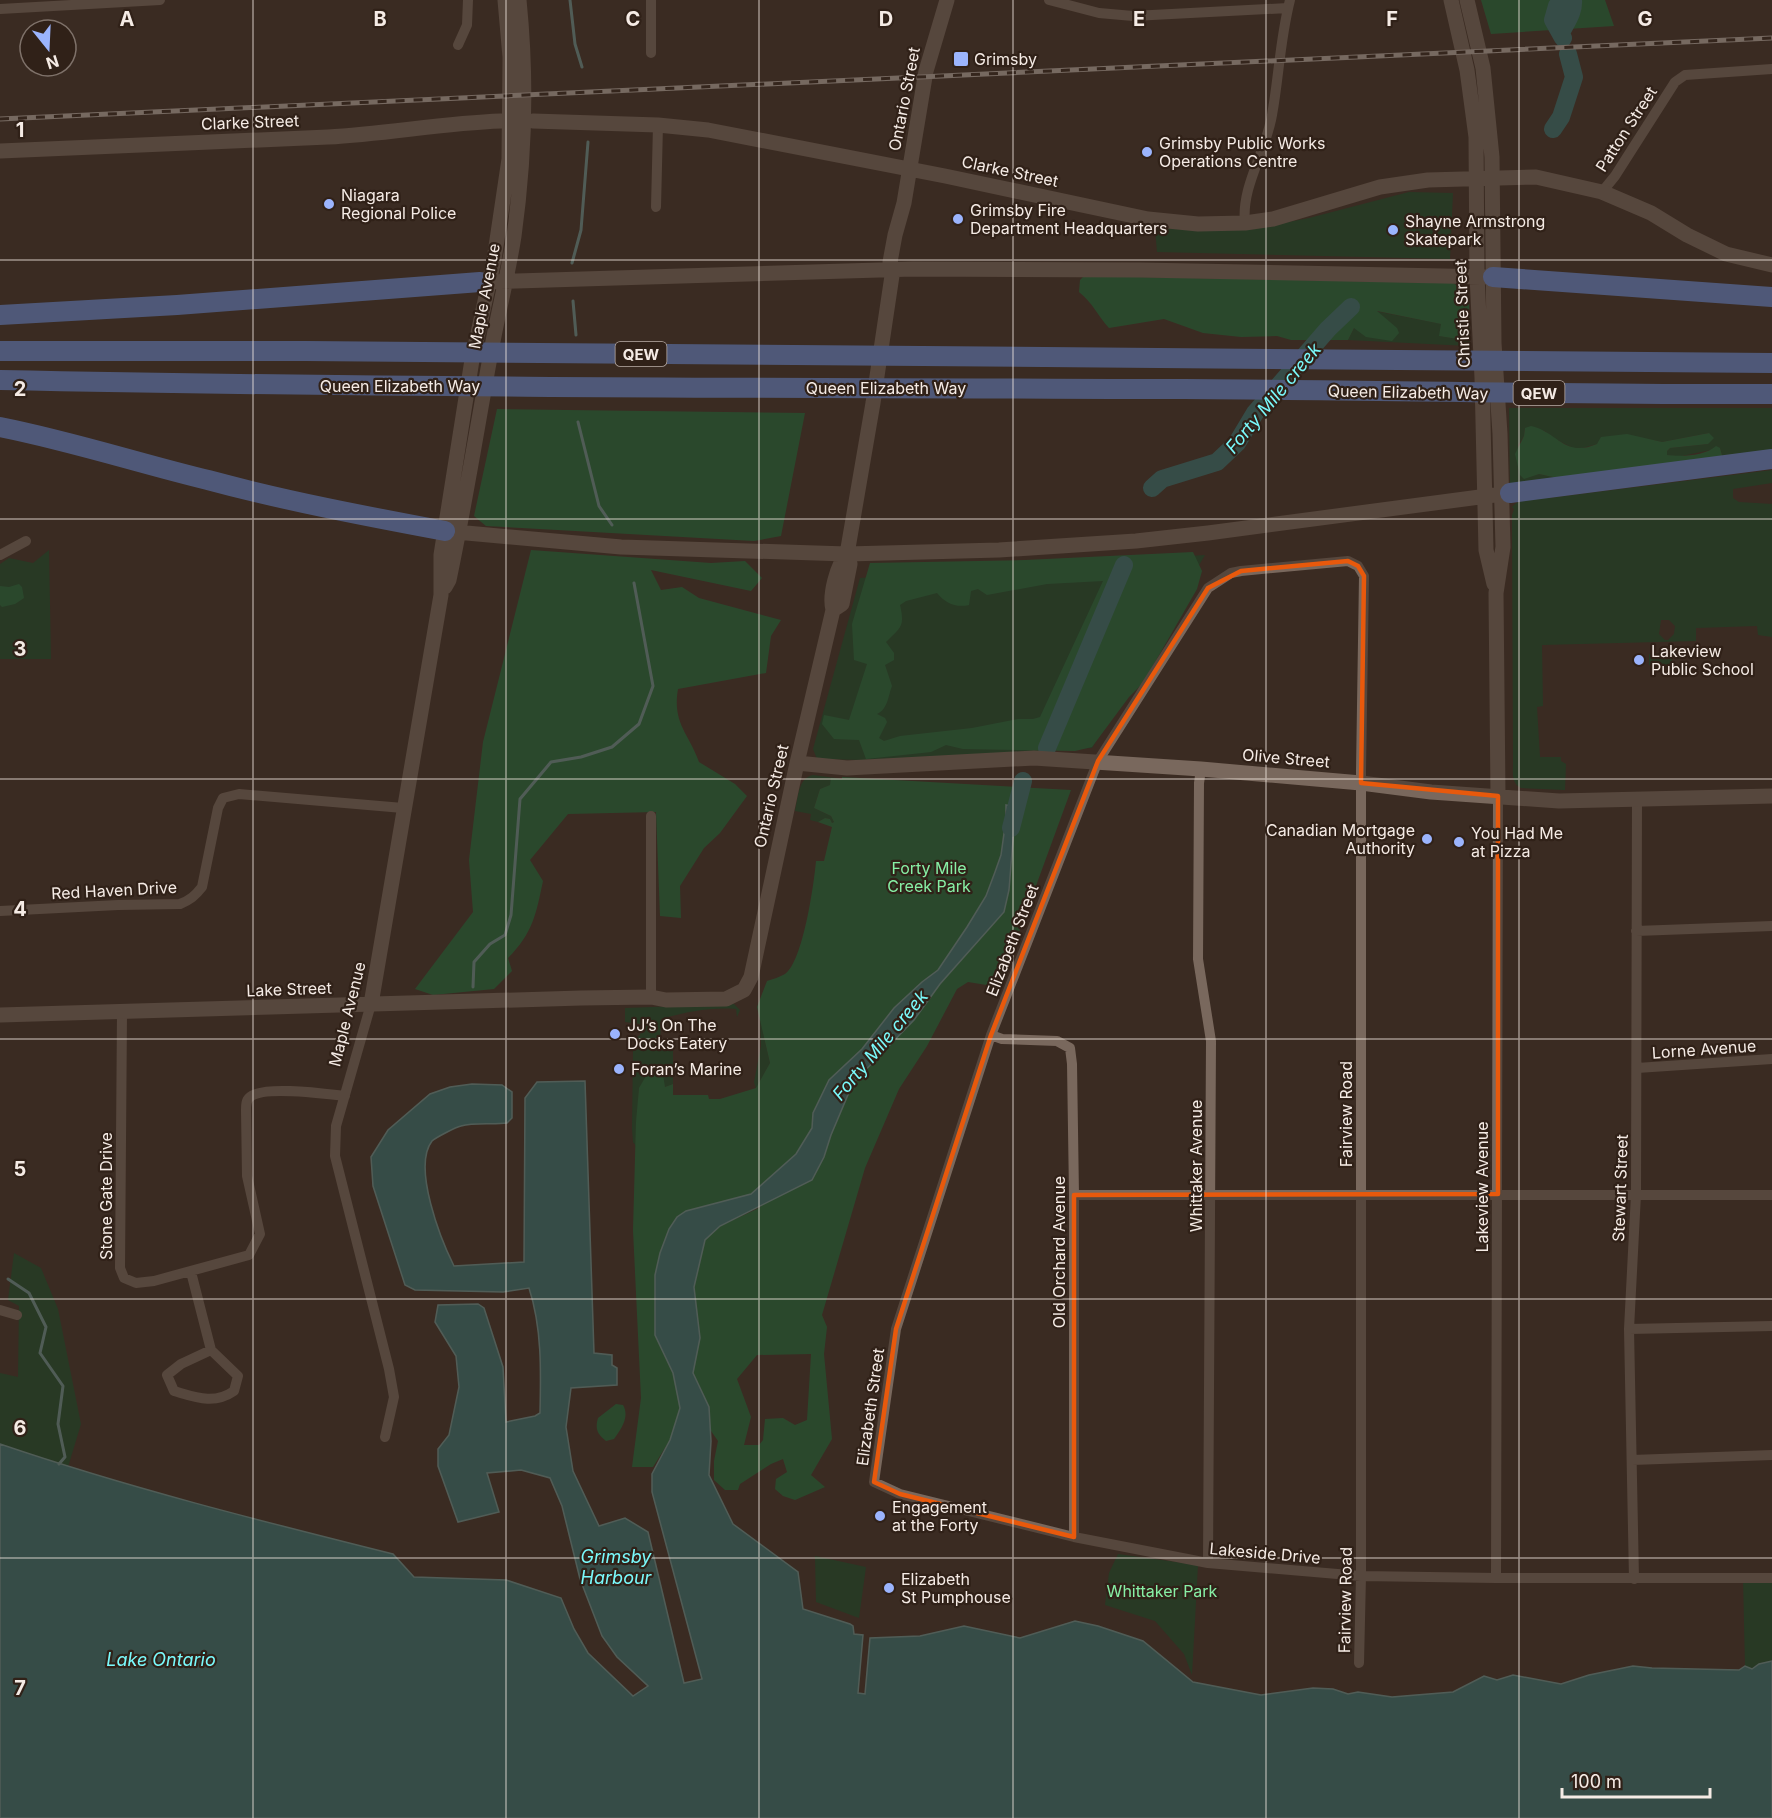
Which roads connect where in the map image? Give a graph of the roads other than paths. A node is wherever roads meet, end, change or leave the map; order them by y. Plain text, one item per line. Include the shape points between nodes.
1 (160, 0) edge
2 (468, 0) edge
3 (505, 0) edge
4 (519, 0) edge
5 (651, 0) edge
6 (946, 0) edge
7 (1049, 0) edge
8 (1289, 4) edge
9 (1452, 4) edge
10 (1468, 4) edge
11 (0, 9) edge
12 (458, 45) dead end
13 (651, 53) dead end
14 (517, 57) junction
15 (1772, 69) edge
16 (533, 121) dead end
17 (501, 122) dead end
18 (658, 125) junction
19 (0, 151) edge
20 (909, 170) junction
21 (1484, 178) junction
22 (1602, 192) junction
23 (656, 207) dead end
24 (1245, 223) junction
25 (1772, 266) edge
26 (893, 269) junction
27 (1485, 276) junction
28 (492, 281) junction
29 (1772, 297) edge
30 (0, 315) edge
31 (1486, 315) junction
32 (0, 351) edge
33 (1772, 363) edge
34 (0, 380) edge
35 (1772, 394) edge
36 (0, 427) edge
37 (1772, 459) edge
38 (1506, 494) junction
39 (1485, 497) junction
40 (452, 532) junction
41 (26, 541) dead end
42 (847, 554) junction
43 (0, 555) edge
44 (1359, 566) joint
45 (1496, 593) junction
46 (1098, 761) junction
47 (797, 763) junction
48 (1201, 769) junction
49 (1361, 783) junction
50 (1498, 796) junction
51 (1772, 796) edge
52 (1637, 798) junction
53 (403, 808) junction
54 (651, 816) dead end
55 (0, 911) edge
56 (1772, 926) edge
57 (1636, 932) junction
58 (744, 990) joint
59 (651, 997) junction
60 (371, 1004) junction
61 (122, 1013) junction
62 (0, 1015) edge
63 (991, 1035) junction
64 (1772, 1059) edge
65 (1638, 1068) junction
66 (345, 1096) junction
67 (1211, 1194) junction
68 (1498, 1194) junction
69 (1636, 1194) junction
70 (1074, 1195) junction
71 (1361, 1195) junction
72 (1772, 1195) edge
73 (191, 1272) junction
74 (0, 1310) edge
75 (17, 1315) dead end
76 (1772, 1326) edge
77 (1629, 1329) junction
78 (211, 1350) junction
79 (385, 1437) dead end
80 (1772, 1455) edge
81 (1632, 1460) junction
82 (874, 1482) joint
83 (1074, 1538) junction
84 (1208, 1563) junction
85 (1361, 1576) junction
86 (1496, 1578) junction
87 (1772, 1578) edge
88 (1634, 1579) junction
89 (1359, 1663) dead end

1 - 11 street
2 - 12 street via 467,25
3 - 14 street, Maple Avenue
4 - 14 street, Maple Avenue
5 - 13 street
6 - 20 street, Ontario Street via 926,71
7 - 8 street via 1099,13 1133,16
8 - 24 street via 1272,118 1244,207
9 - 21 street, Christie Street via 1464,52
10 - 21 street, Christie Street via 1487,96 1492,157
14 - 28 street, Maple Avenue via 513,237
15 - 22 street, Patton Street via 1685,75 1675,82
16 - 18 street, Clarke Street
17 - 19 street, Clarke Street via 460,123 389,133
18 - 20 street, Clarke Street via 754,138
18 - 23 street
20 - 24 street, Clarke Street via 1148,219
20 - 26 street, Ontario Street via 890,262
21 - 22 street, Clarke Street via 1536,177
21 - 24 street, Clarke Street via 1380,187 1274,219
21 - 27 street, Christie Street
22 - 25 street, Clarke Street via 1651,213 1726,254
26 - 27 street
26 - 28 street
26 - 42 street, Ontario Street
27 - 29 highway
27 - 31 street, Christie Street
28 - 30 highway
28 - 40 street, Maple Avenue via 492,306
31 - 38 street, Christie Street
31 - 39 street, Christie Street
32 - 33 highway, Queen Elizabeth Way / QEW
34 - 35 highway, Queen Elizabeth Way / QEW via 243,385
36 - 40 highway via 343,513
37 - 38 highway
38 - 39 street
38 - 45 street, Christie Street
39 - 42 street via 1136,541
39 - 45 street, Christie Street via 1486,550
40 - 42 street via 621,547
40 - 53 street, Maple Avenue via 441,555 441,595
41 - 43 street
42 - 47 street, Ontario Street via 839,563 833,610
44 - 46 street, Elizabeth Street via 1348,561 1241,571 1209,588
44 - 49 street, Fairview Road via 1364,576
45 - 50 street, Christie Street
46 - 47 street, Olive Street via 1024,758 847,768
46 - 48 street, Olive Street
46 - 63 street, Elizabeth Street
47 - 58 street, Ontario Street via 751,977
48 - 49 street, Olive Street
48 - 67 street, Whittaker Avenue via 1198,959 1211,1041
49 - 50 street, Olive Street
49 - 71 street, Fairview Road
50 - 52 street, Olive Street via 1559,801
50 - 68 street, Lakeview Avenue
51 - 52 street, Olive Street
52 - 57 street, Stewart Street
53 - 55 street, Red Haven Drive via 239,794 223,798 202,887 187,901
53 - 60 street, Maple Avenue
54 - 59 street
56 - 57 street
57 - 65 street, Stewart Street
58 - 59 street, Lake Street via 665,992
59 - 60 street, Lake Street
60 - 61 street, Lake Street
60 - 66 street, Maple Avenue
61 - 62 street, Lake Street
61 - 73 street, Stone Gate Drive via 120,1268 124,1278 136,1283
63 - 70 street, Old Orchard Avenue via 1057,1041 1070,1048
63 - 82 street, Elizabeth Street via 896,1329
64 - 65 street, Lorne Avenue
65 - 69 street, Stewart Street
66 - 73 street, Stone Gate Drive via 267,1091 251,1095 246,1110 246,1176 260,1234 249,1255
66 - 79 street, Maple Avenue via 336,1126 335,1156 394,1397
67 - 70 street
67 - 71 street
67 - 84 street, Whittaker Avenue
68 - 69 street
68 - 71 street
68 - 86 street, Lakeview Avenue
69 - 72 street
69 - 77 street, Stewart Street
70 - 83 street, Old Orchard Avenue
71 - 85 street, Fairview Road
73 - 78 street
74 - 75 street
76 - 77 street
77 - 81 street, Stewart Street
78 - 78 street via 167,1375 174,1391 206,1400 234,1391 238,1376
80 - 81 street
81 - 88 street, Stewart Street
82 - 83 street, Lakeside Drive via 900,1494
83 - 84 street, Lakeside Drive
84 - 85 street, Lakeside Drive
85 - 86 street, Lakeside Drive
85 - 89 street, Fairview Road
86 - 88 street, Lakeside Drive
87 - 88 street, Lakeside Drive

